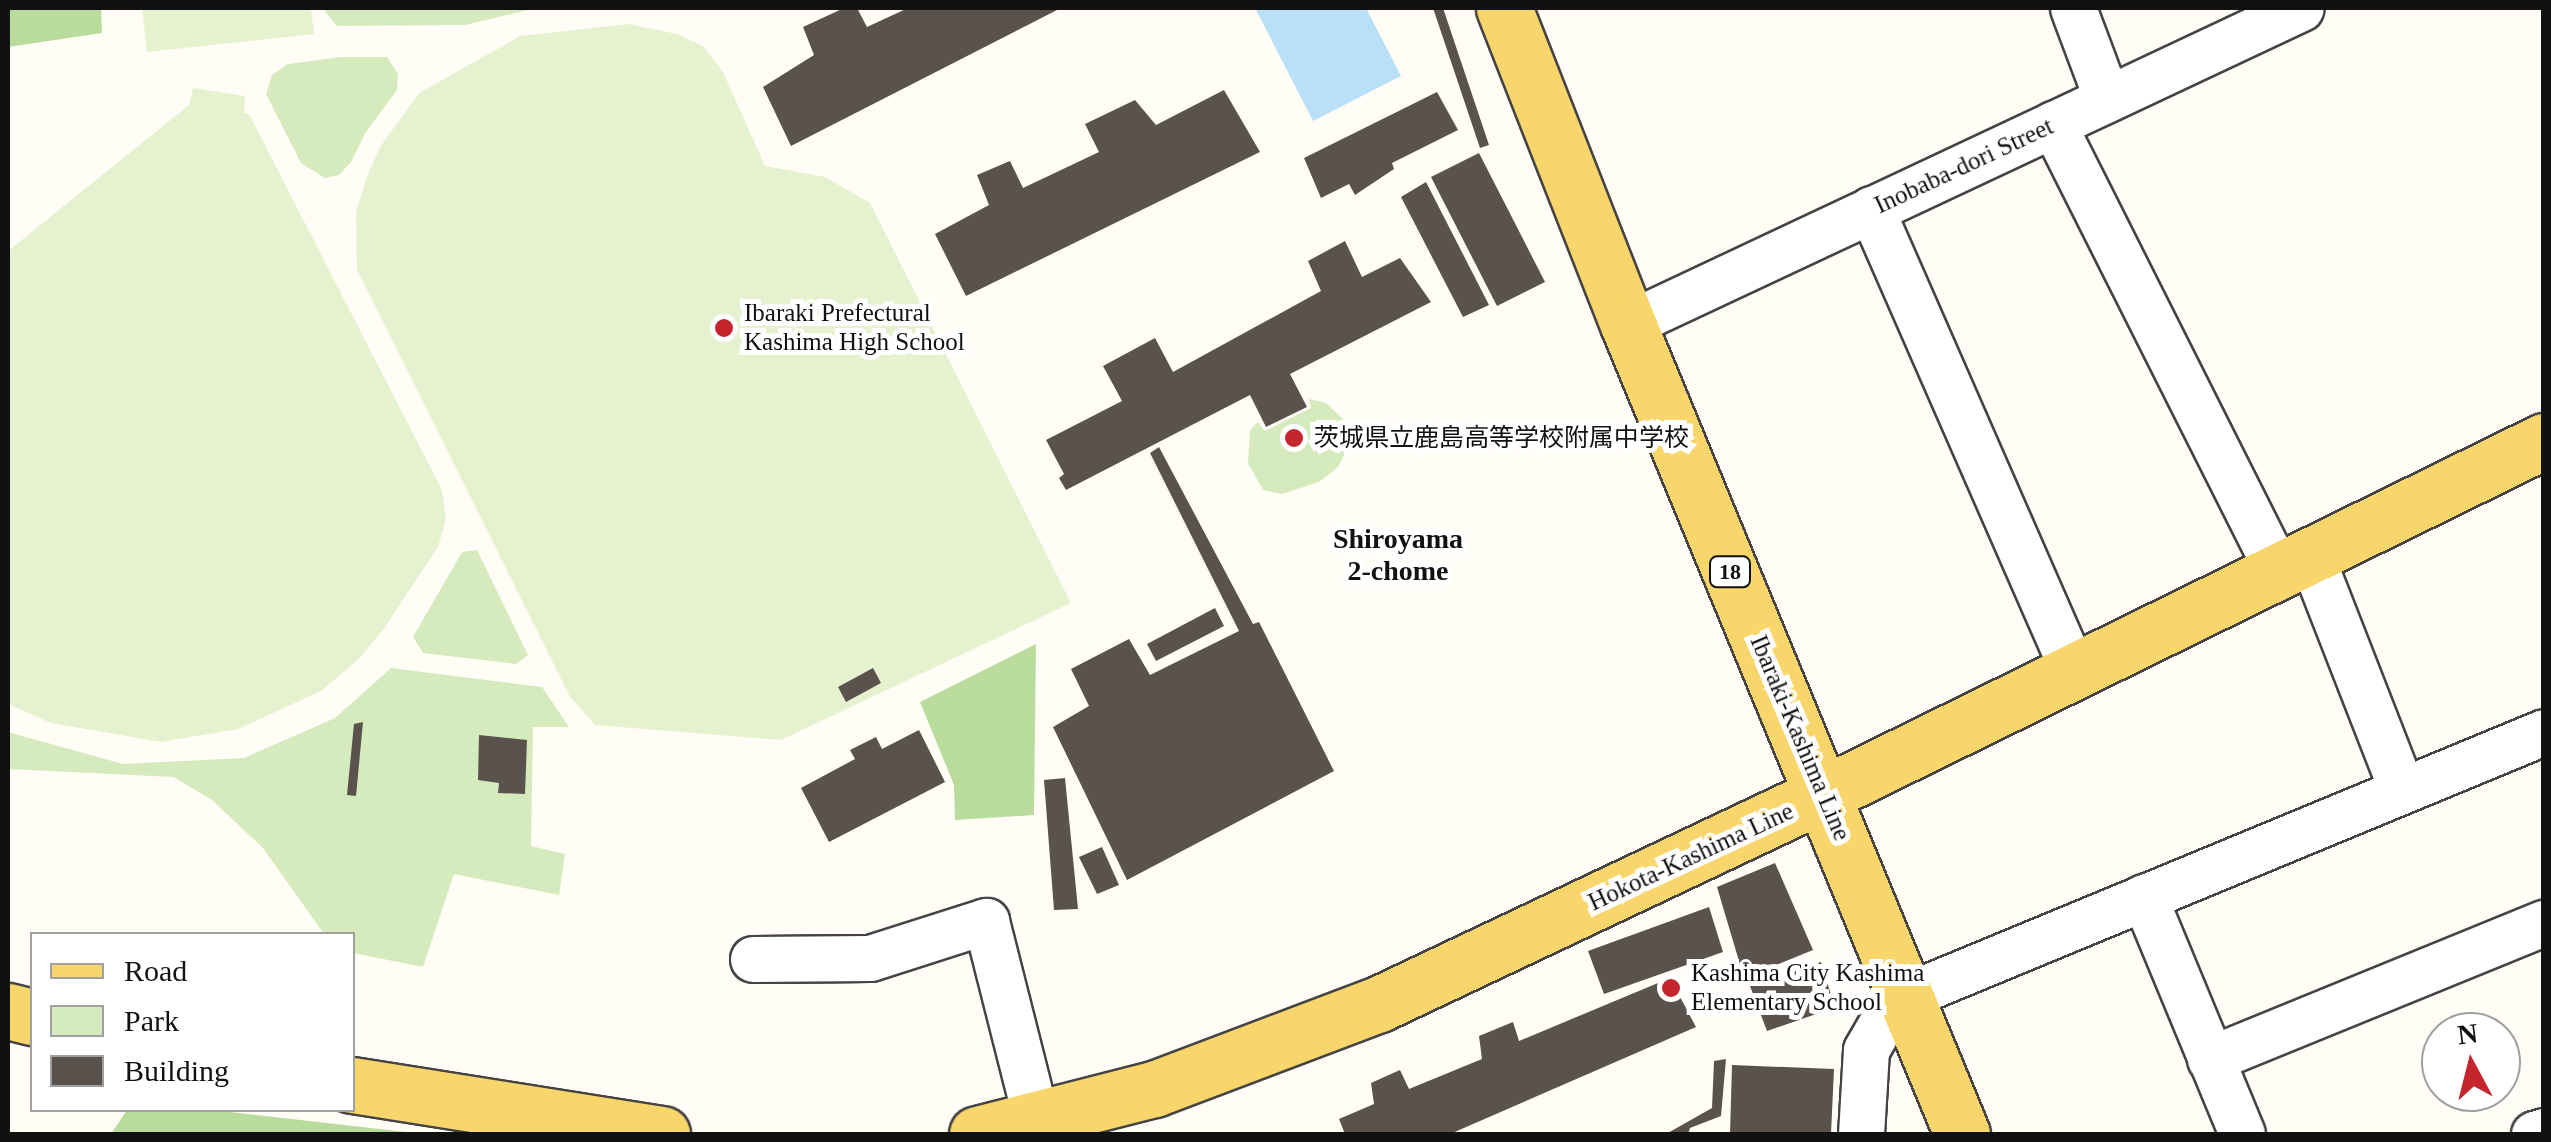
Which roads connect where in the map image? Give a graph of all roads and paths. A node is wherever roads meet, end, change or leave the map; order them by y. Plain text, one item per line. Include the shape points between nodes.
1 (1504, 8) edge
2 (2073, 8) edge
3 (2301, 8) edge
4 (2107, 99) junction
5 (2053, 124) junction
6 (1871, 209) junction
7 (1628, 324) junction
8 (2544, 440) edge
9 (2293, 562) junction
10 (2073, 670) junction
11 (2544, 732) edge
12 (2402, 790) junction
13 (1824, 794) junction
14 (2144, 897) junction
15 (2544, 923) edge
16 (753, 959) dead end
17 (1906, 996) junction
18 (2210, 1058) junction
19 (355, 1085) edge
20 (1037, 1122) junction
21 (2544, 1131) edge
22 (662, 1134) edge
23 (977, 1134) edge
24 (1861, 1134) edge
25 (1962, 1134) edge
26 (2242, 1134) edge
27 (2534, 1134) edge

1 - 7 main road, Ibaraki-Kashima Line / 18
2 - 4 street
3 - 4 street, Inobaba-dori Street
4 - 5 street, Inobaba-dori Street
5 - 6 street, Inobaba-dori Street
5 - 9 street
6 - 7 street, Inobaba-dori Street
6 - 10 street
7 - 13 main road, Ibaraki-Kashima Line / 18
8 - 9 main road, Hokota-Kashima Line
9 - 10 main road, Hokota-Kashima Line
9 - 12 street
10 - 13 main road, Hokota-Kashima Line
11 - 12 street
12 - 14 street
13 - 17 main road, Ibaraki-Kashima Line / 18
13 - 20 main road, Hokota-Kashima Line via 1378,1004 1154,1089
14 - 17 street
14 - 18 street
15 - 18 street
16 - 20 street via 870,958 986,921
17 - 24 street via 1882,1019 1866,1050
17 - 25 main road, Ibaraki-Kashima Line / 18
18 - 26 street
19 - 22 main road
20 - 23 main road, Hokota-Kashima Line
21 - 27 street

